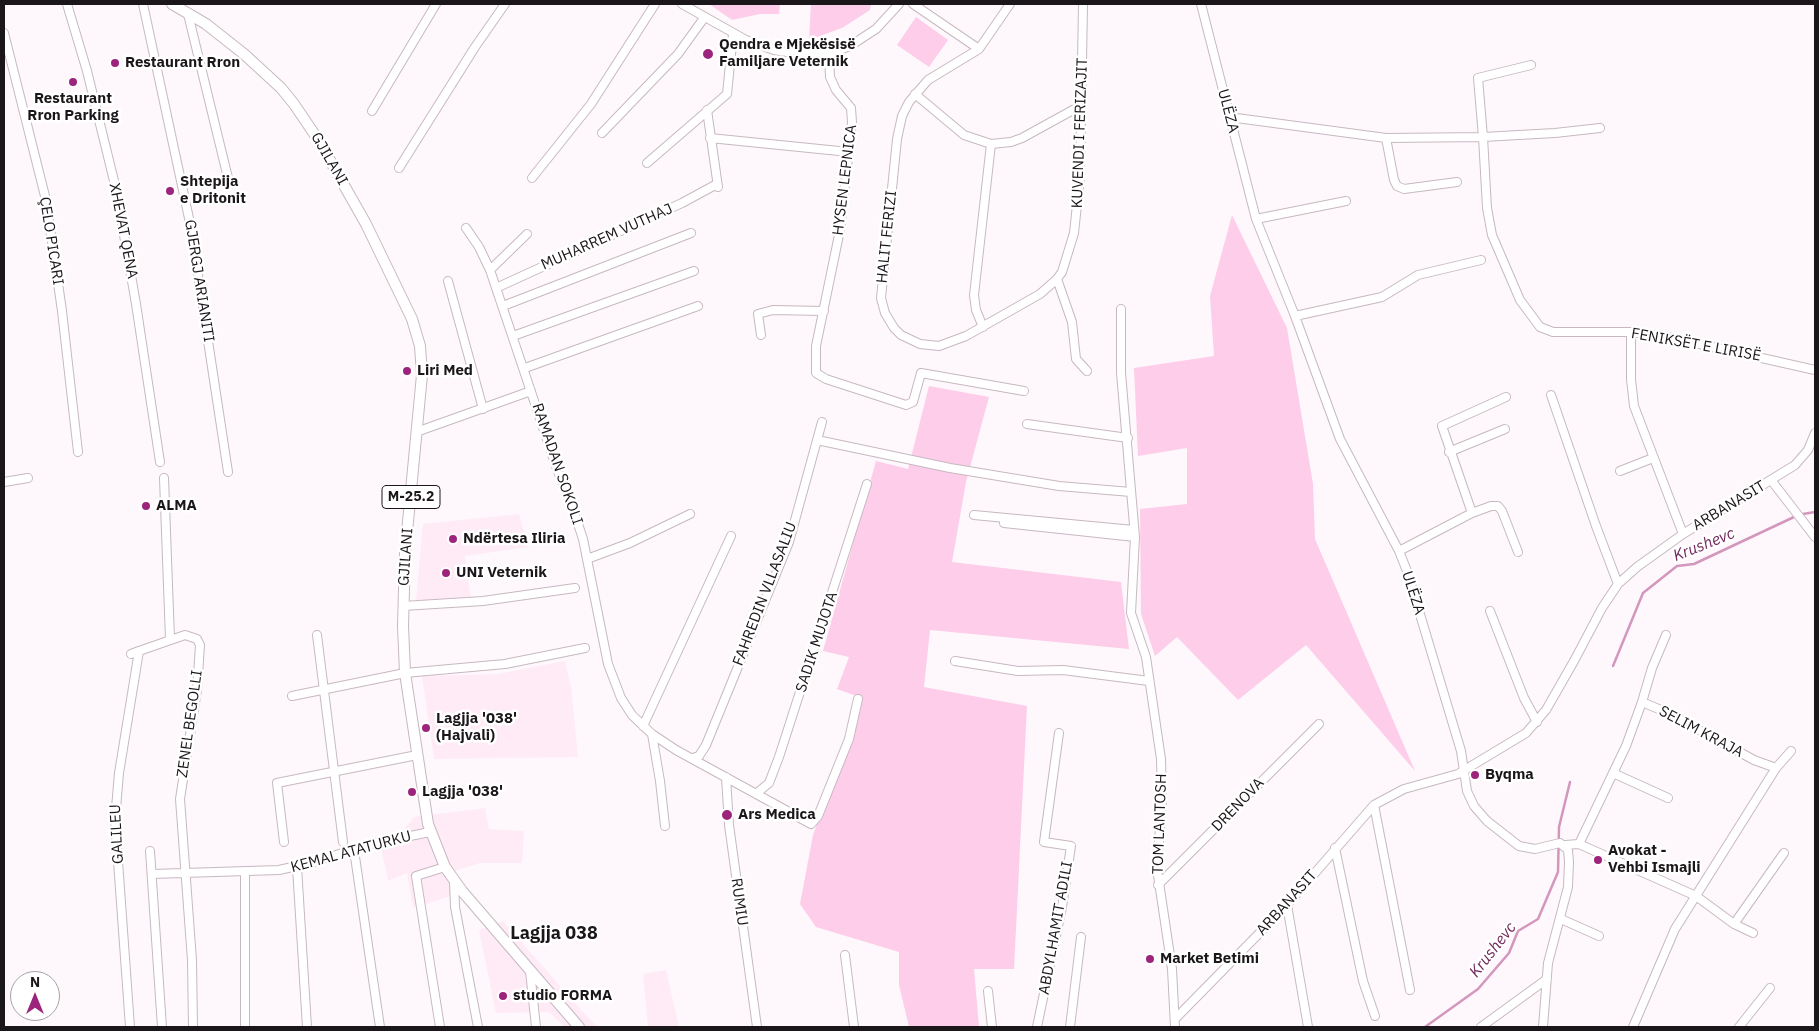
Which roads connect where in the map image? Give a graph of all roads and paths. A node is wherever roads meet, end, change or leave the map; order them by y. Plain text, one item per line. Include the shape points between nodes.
1 (67, 4) edge
2 (143, 4) edge
3 (172, 4) edge
4 (436, 4) edge
5 (505, 4) edge
6 (655, 4) edge
7 (682, 4) edge
8 (899, 4) edge
9 (913, 4) edge
10 (1010, 4) edge
11 (1083, 4) edge
12 (1201, 4) edge
13 (188, 14) junction
14 (704, 18) junction
15 (4, 33) edge
16 (733, 34) junction
17 (978, 49) junction
18 (829, 54) junction
19 (1531, 65) dead end
20 (915, 94) junction
21 (1082, 105) junction
22 (707, 110) junction
23 (372, 111) dead end
24 (1229, 117) junction
25 (1600, 128) dead end
26 (602, 133) dead end
27 (1483, 137) junction
28 (710, 138) junction
29 (1386, 138) junction
30 (991, 144) junction
31 (849, 152) junction
32 (647, 163) dead end
33 (399, 168) dead end
34 (228, 178) dead end
35 (532, 178) dead end
36 (1457, 182) dead end
37 (1346, 201) dead end
38 (1256, 219) junction
39 (466, 228) dead end
40 (692, 233) dead end
41 (527, 234) dead end
42 (1481, 260) dead end
43 (490, 270) junction
44 (694, 271) dead end
45 (1057, 279) junction
46 (448, 281) dead end
47 (496, 288) junction
48 (503, 306) junction
49 (698, 306) dead end
50 (1120, 309) dead end
51 (824, 312) junction
52 (1295, 316) junction
53 (982, 327) junction
54 (1631, 332) junction
55 (761, 335) dead end
56 (513, 336) junction
57 (525, 368) junction
58 (1815, 370) edge
59 (1087, 372) dead end
60 (532, 391) junction
61 (1024, 391) dead end
62 (1551, 395) dead end
63 (1506, 397) dead end
64 (483, 409) junction
65 (822, 422) dead end
66 (1027, 424) dead end
67 (1505, 429) dead end
68 (419, 431) junction
69 (1815, 433) edge
70 (1128, 438) junction
71 (817, 440) junction
72 (78, 452) dead end
73 (1449, 452) junction
74 (1653, 458) junction
75 (160, 462) dead end
76 (1620, 471) dead end
77 (228, 472) dead end
78 (28, 478) dead end
79 (164, 478) dead end
80 (1771, 480) junction
81 (4, 482) edge
82 (867, 484) dead end
83 (1131, 492) junction
84 (1472, 513) junction
85 (690, 514) dead end
86 (974, 515) dead end
87 (1004, 523) dead end
88 (1134, 533) junction
89 (1683, 534) junction
90 (731, 536) dead end
91 (1815, 537) edge
92 (1399, 551) junction
93 (1518, 552) dead end
94 (587, 559) junction
95 (1618, 584) junction
96 (575, 588) dead end
97 (403, 606) junction
98 (1490, 611) dead end
99 (317, 635) dead end
100 (1666, 636) dead end
101 (170, 639) junction
102 (585, 648) dead end
103 (135, 652) joint
104 (955, 661) dead end
105 (405, 673) junction
106 (1149, 681) junction
107 (323, 688) junction
108 (292, 696) dead end
109 (858, 699) dead end
110 (1642, 702) junction
111 (1537, 722) junction
112 (1319, 724) dead end
113 (643, 726) junction
114 (1059, 733) dead end
115 (652, 734) junction
116 (1791, 751) dead end
117 (417, 755) junction
118 (693, 758) junction
119 (1776, 768) junction
120 (1464, 770) junction
121 (334, 772) junction
122 (1613, 773) junction
123 (726, 777) junction
124 (756, 793) junction
125 (1668, 798) dead end
126 (1374, 804) junction
127 (665, 826) dead end
128 (430, 832) junction
129 (284, 842) dead end
130 (343, 842) dead end
131 (1560, 844) junction
132 (1578, 844) junction
133 (1335, 848) junction
134 (354, 850) junction
135 (150, 852) dead end
136 (1784, 853) dead end
137 (296, 867) junction
138 (445, 867) junction
139 (184, 872) junction
140 (246, 872) junction
141 (152, 874) junction
142 (454, 881) junction
143 (1158, 886) junction
144 (1696, 896) junction
145 (1288, 905) junction
146 (1561, 919) junction
147 (1734, 924) junction
148 (1753, 934) dead end
149 (1599, 936) dead end
150 (1081, 937) dead end
151 (845, 955) dead end
152 (530, 971) junction
153 (1547, 979) junction
154 (1770, 988) dead end
155 (1410, 990) dead end
156 (988, 991) dead end
157 (1375, 1016) dead end
158 (1175, 1023) edge
159 (130, 1027) edge
160 (162, 1027) edge
161 (193, 1027) edge
162 (245, 1027) edge
163 (307, 1027) edge
164 (380, 1027) edge
165 (440, 1027) edge
166 (478, 1027) edge
167 (536, 1027) edge
168 (580, 1027) edge
169 (757, 1027) edge
170 (854, 1027) edge
171 (992, 1027) edge
172 (1037, 1027) edge
173 (1070, 1027) edge
174 (1308, 1027) edge
175 (1480, 1027) edge
176 (1543, 1027) edge
177 (1633, 1027) edge
178 (1739, 1027) edge

1 - 75 street, XHEVAT QENA via 116,189
2 - 77 street, GJERGJ ARIANITI via 190,223
3 - 13 main road, GJILANI / M-25.2
4 - 23 street
5 - 33 street
6 - 35 street via 591,104
7 - 14 street
8 - 18 street via 866,37
9 - 17 street
10 - 17 street, HALIT FERIZI
11 - 21 street, KUVENDI I FERIZAJIT
12 - 24 street, ULËZA
13 - 34 street
13 - 68 main road, GJILANI / M-25.2 via 244,54 281,88 319,141 359,211 416,333 422,375
14 - 16 street
14 - 26 street via 678,54
15 - 72 street, ÇELO PICARI via 46,200
16 - 18 street via 792,54
16 - 22 street via 730,87 723,99
17 - 20 street, HALIT FERIZI via 928,80
18 - 31 street, HYSEN LEPNICA via 833,84 851,108
19 - 27 street, FENIKSËT E LIRISË via 1478,78
20 - 30 street via 964,135
20 - 53 street, HALIT FERIZI via 899,126 881,287 882,306 901,335 930,347 957,341
21 - 30 street via 1022,138
21 - 45 street, KUVENDI I FERIZAJIT via 1082,153 1074,233 1066,264
22 - 28 street, MUHARREM VUTHAJ
22 - 32 street
24 - 29 street
24 - 38 street, ULËZA
25 - 27 street
27 - 29 street
27 - 54 street, FENIKSËT E LIRISË via 1487,208 1492,235 1510,282 1534,323 1553,332
28 - 31 street
28 - 47 street, MUHARREM VUTHAJ via 718,185
29 - 36 street via 1397,186 1404,189
30 - 53 street via 974,295
31 - 51 street, HYSEN LEPNICA via 840,230
37 - 38 street
38 - 52 street, ULËZA
39 - 43 street
40 - 48 street
41 - 43 street
42 - 52 street via 1418,275 1382,297
43 - 47 street
44 - 56 street
45 - 53 street, HALIT FERIZI via 1040,294
45 - 59 street via 1071,316 1076,359
46 - 64 street
47 - 48 street
48 - 56 street
49 - 57 street
50 - 70 street, TOM LANTOSH via 1121,373
51 - 55 street via 773,310 758,314
51 - 61 street, HYSEN LEPNICA via 816,346 815,369 826,379 906,404 913,402 921,373
52 - 92 street, ULËZA via 1340,439
54 - 58 street, FENIKSËT E LIRISË via 1706,344
54 - 74 street via 1633,400
56 - 57 street
57 - 60 street
60 - 64 street, RAMADAN SOKOLI
60 - 94 street, RAMADAN SOKOLI
62 - 95 street
63 - 73 street via 1443,424
64 - 68 street, RAMADAN SOKOLI
65 - 71 street, FAHREDIN VLLASALIU
66 - 70 street
67 - 73 street
68 - 97 main road, GJILANI / M-25.2 via 405,553
69 - 80 street, ARBANASIT via 1802,458
70 - 83 street, TOM LANTOSH
71 - 83 street via 950,468 1059,486
71 - 118 street, FAHREDIN VLLASALIU via 794,527 777,574 706,745 701,754
73 - 84 street
74 - 76 street
74 - 89 street
78 - 81 street
79 - 101 street
80 - 89 street, ARBANASIT
80 - 91 street
82 - 124 street, SADIK MUJOTA via 779,756 769,783
83 - 88 street, TOM LANTOSH
84 - 92 street
84 - 93 street via 1498,506
85 - 94 street
86 - 88 street
87 - 88 street
88 - 106 street, TOM LANTOSH via 1131,613 1146,657
89 - 95 street, ARBANASIT
90 - 113 street
92 - 120 street, ULËZA
94 - 113 street, RAMADAN SOKOLI via 608,664 621,698
95 - 111 street, ARBANASIT
96 - 97 street via 483,601
97 - 105 main road, GJILANI / M-25.2
98 - 111 street via 1524,698
99 - 107 street
100 - 110 street
101 - 103 street, ZENEL BEGOLLI
101 - 139 street, ZENEL BEGOLLI via 191,636 200,644 180,799
102 - 105 street via 504,664
103 - 159 street, GALILEU via 115,800
104 - 106 street via 1018,671 1063,670
105 - 107 street
105 - 117 main road, GJILANI / M-25.2
106 - 143 street, TOM LANTOSH via 1162,782 1156,854
107 - 108 street
107 - 121 street
109 - 124 street, RAMADAN SOKOLI via 845,748 818,816 811,824
110 - 119 street, SELIM KRAJA via 1754,760
110 - 122 street, SELIM KRAJA
111 - 120 street, ARBANASIT via 1517,740
112 - 143 street, DRENOVA
113 - 115 street, RAMADAN SOKOLI
114 - 172 street, ABDYLHAMIT ADILI via 1044,842 1070,846 1061,916
115 - 118 street, RAMADAN SOKOLI
115 - 127 street
116 - 119 street
117 - 121 street
117 - 128 main road, GJILANI / M-25.2
118 - 123 street, RAMADAN SOKOLI
119 - 144 street
120 - 126 street, ARBANASIT via 1393,793
120 - 131 street, ULËZA via 1467,791 1474,806 1504,836 1529,850
121 - 129 street via 277,783
121 - 130 street
122 - 125 street
122 - 132 street, SELIM KRAJA
123 - 124 street, RAMADAN SOKOLI
123 - 169 street, RUMIU via 729,825
126 - 133 street, ARBANASIT
126 - 155 street
128 - 134 street, KEMAL ATATURKU
128 - 138 main road, GJILANI / M-25.2
131 - 132 street, ULËZA
131 - 146 street via 1569,855
132 - 144 street
133 - 145 street, ARBANASIT
133 - 157 street via 1362,980
134 - 137 street, KEMAL ATATURKU
134 - 164 street
135 - 141 street
136 - 147 street
137 - 140 street, KEMAL ATATURKU
137 - 163 street
138 - 142 main road, GJILANI / M-25.2
138 - 165 street via 416,876
139 - 140 street, KEMAL ATATURKU
139 - 141 street, KEMAL ATATURKU
139 - 161 street via 192,960
140 - 162 street
141 - 160 street
142 - 152 main road, GJILANI / M-25.2
142 - 166 street via 454,907
143 - 158 street, TOM LANTOSH via 1172,970
144 - 147 street
144 - 177 street via 1669,940
145 - 158 street, ARBANASIT
145 - 174 street
146 - 149 street
146 - 153 street via 1551,950
147 - 148 street
150 - 173 street
151 - 170 street
152 - 167 street
152 - 168 main road, GJILANI / M-25.2
153 - 175 street
153 - 176 street
154 - 178 street
156 - 171 street

